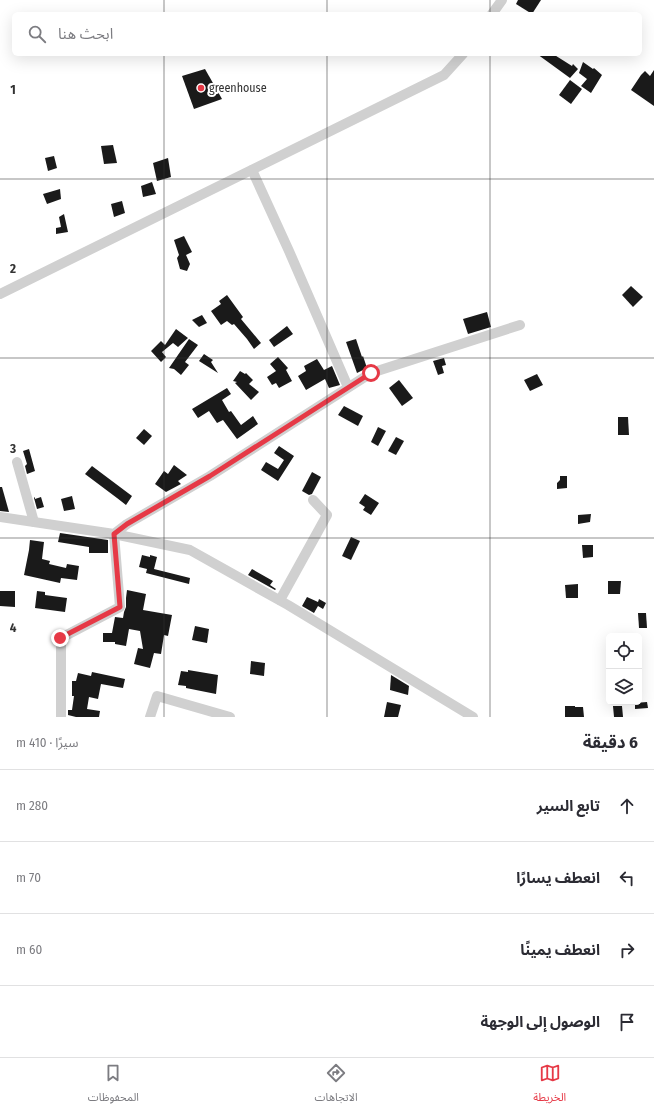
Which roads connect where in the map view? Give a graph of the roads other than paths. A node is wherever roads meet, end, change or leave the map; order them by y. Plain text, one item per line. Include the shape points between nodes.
1 (502, 0) edge
2 (493, 12) edge
3 (461, 56) edge
4 (252, 170) junction
5 (0, 294) edge
6 (520, 325) dead end
7 (348, 387) junction
8 (17, 462) dead end
9 (314, 500) dead end
10 (0, 517) edge
11 (34, 522) junction
12 (114, 534) junction
13 (280, 600) junction
14 (61, 717) edge
15 (150, 717) edge
16 (230, 717) edge
17 (473, 717) edge

1 - 2 street
3 - 4 street via 444,75
4 - 5 street
4 - 7 street
6 - 7 street via 371,373
7 - 12 street
8 - 11 street
9 - 13 street via 327,515
10 - 11 street
11 - 12 street
12 - 13 street via 190,550
12 - 14 street via 120,607 60,638
13 - 17 street
15 - 16 street via 158,696

